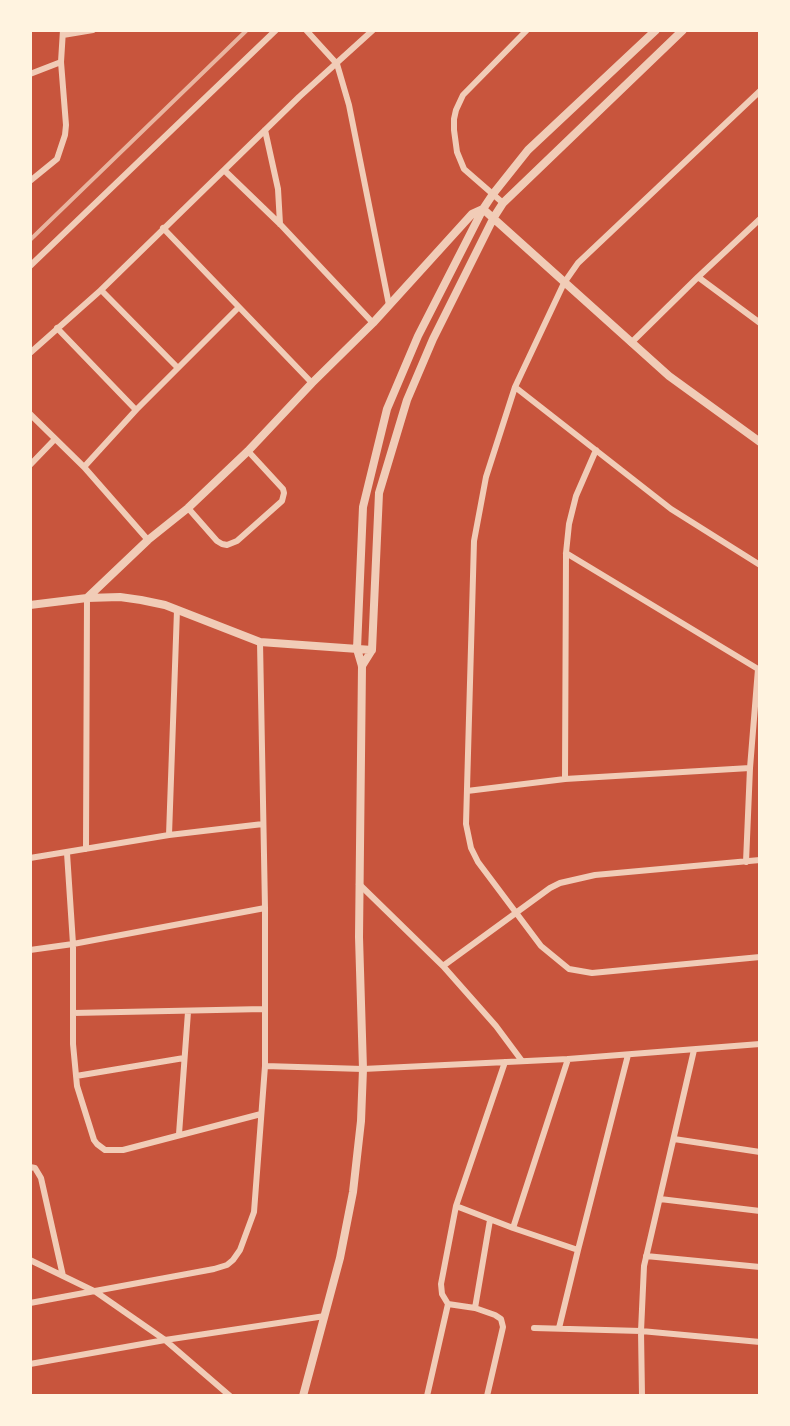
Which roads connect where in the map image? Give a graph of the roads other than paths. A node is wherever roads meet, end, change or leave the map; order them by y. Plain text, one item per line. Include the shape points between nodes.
1 (93, 30) edge
2 (276, 30) edge
3 (306, 30) edge
4 (373, 30) edge
5 (527, 30) edge
6 (656, 30) edge
7 (683, 30) edge
8 (63, 33) edge
9 (61, 62) junction
10 (337, 64) junction
11 (30, 75) edge
12 (760, 91) edge
13 (266, 130) junction
14 (224, 170) junction
15 (30, 180) edge
16 (493, 194) junction
17 (503, 203) junction
18 (483, 209) junction
19 (494, 218) junction
20 (760, 219) edge
21 (280, 224) junction
22 (163, 228) junction
23 (30, 266) edge
24 (698, 277) junction
25 (564, 283) junction
26 (101, 290) junction
27 (389, 306) junction
28 (238, 307) junction
29 (374, 323) junction
30 (760, 323) edge
31 (57, 328) junction
32 (631, 343) junction
33 (30, 353) edge
34 (177, 367) junction
35 (312, 383) junction
36 (515, 387) junction
37 (136, 410) junction
38 (30, 414) edge
39 (55, 439) junction
40 (760, 442) edge
41 (596, 450) junction
42 (248, 451) junction
43 (30, 465) edge
44 (84, 468) junction
45 (189, 508) junction
46 (148, 540) junction
47 (566, 553) junction
48 (760, 565) edge
49 (87, 598) junction
50 (30, 605) edge
51 (177, 610) junction
52 (260, 642) junction
53 (357, 649) junction
54 (372, 650) junction
55 (362, 666) junction
56 (759, 670) edge
57 (750, 768) junction
58 (565, 779) junction
59 (467, 791) junction
60 (263, 824) junction
61 (169, 835) junction
62 (86, 849) junction
63 (67, 853) junction
64 (30, 858) edge
65 (760, 860) edge
66 (746, 862) junction
67 (360, 884) junction
68 (265, 908) junction
69 (515, 913) junction
70 (73, 944) junction
71 (30, 950) edge
72 (760, 957) edge
73 (443, 966) junction
74 (264, 1009) junction
75 (188, 1012) junction
76 (73, 1013) junction
77 (760, 1044) edge
78 (694, 1050) junction
79 (628, 1055) junction
80 (184, 1058) junction
81 (568, 1059) junction
82 (522, 1061) junction
83 (505, 1062) junction
84 (264, 1066) junction
85 (363, 1069) junction
86 (76, 1076) junction
87 (261, 1114) junction
88 (179, 1134) junction
89 (674, 1139) junction
90 (760, 1152) edge
91 (30, 1167) edge
92 (660, 1199) junction
93 (456, 1206) junction
94 (760, 1211) edge
95 (490, 1220) junction
96 (513, 1228) junction
97 (578, 1250) junction
98 (646, 1256) junction
99 (30, 1260) edge
100 (760, 1267) edge
101 (63, 1276) junction
102 (96, 1292) junction
103 (30, 1303) edge
104 (448, 1304) junction
105 (475, 1308) junction
106 (325, 1316) junction
107 (534, 1328) dead end
108 (559, 1328) junction
109 (641, 1331) junction
110 (165, 1340) junction
111 (760, 1342) edge
112 (30, 1364) edge
113 (230, 1396) edge
114 (303, 1396) edge
115 (427, 1396) edge
116 (487, 1396) edge
117 (642, 1396) edge

1 - 8 street
2 - 23 street
3 - 10 street
4 - 10 street
5 - 16 street via 463,95 456,110 454,130 464,169
6 - 16 street via 528,150
7 - 17 street
8 - 9 street
9 - 11 street
9 - 15 street via 66,125 62,148 57,159
10 - 13 street
10 - 27 street via 349,105
12 - 25 street via 592,249
13 - 14 street
13 - 21 street via 278,189
14 - 21 street
14 - 22 street
16 - 17 street
16 - 18 street
17 - 19 street
18 - 19 street
18 - 27 street via 472,214
18 - 53 street via 418,336 387,410 363,507
19 - 25 street
19 - 54 street via 407,400 379,493
20 - 24 street
21 - 29 street
22 - 26 street
22 - 28 street
24 - 30 street
24 - 32 street
25 - 32 street
25 - 36 street
26 - 31 street
26 - 34 street
27 - 29 street
28 - 34 street
28 - 35 street
29 - 35 street
31 - 33 street
31 - 37 street
32 - 40 street via 669,376
34 - 37 street
35 - 42 street
36 - 41 street
36 - 59 street via 486,477 474,541
37 - 44 street
38 - 39 street
39 - 43 street
39 - 44 street
41 - 47 street via 576,496
41 - 48 street via 671,509
42 - 45 street
42 - 45 street via 283,489 282,501 237,541 227,545 217,541
44 - 46 street
45 - 46 street
46 - 49 street
47 - 56 street
47 - 58 street
49 - 50 street
49 - 51 street via 130,598
49 - 62 street
51 - 52 street
51 - 61 street
52 - 53 street
52 - 60 street
53 - 54 street
53 - 55 street
54 - 55 street
55 - 67 street
56 - 57 street
57 - 58 street
57 - 66 street
58 - 59 street
59 - 69 street via 466,824 471,848
60 - 61 street
60 - 68 street
61 - 62 street
62 - 63 street
63 - 64 street
63 - 70 street
65 - 66 street
66 - 69 street via 595,875 550,888
67 - 73 street
67 - 85 street
68 - 70 street
68 - 74 street
69 - 72 street via 554,958 569,969 582,972
69 - 73 street
70 - 71 street
70 - 76 street
73 - 82 street
74 - 75 street
74 - 84 street
75 - 76 street
75 - 80 street
76 - 86 street
77 - 78 street
78 - 79 street
78 - 89 street
79 - 81 street
79 - 97 street
80 - 86 street
80 - 88 street
81 - 82 street
81 - 96 street
82 - 83 street
83 - 85 street
83 - 93 street
84 - 85 street
84 - 87 street
85 - 106 street via 352,1192
86 - 88 street via 94,1140 105,1150 123,1150
87 - 88 street
87 - 102 street via 254,1212 233,1260 214,1269
89 - 90 street
89 - 92 street
91 - 101 street via 35,1168 41,1179
92 - 94 street
92 - 98 street
93 - 95 street
93 - 104 street via 441,1284
95 - 96 street
95 - 105 street
96 - 97 street
97 - 108 street
98 - 100 street
98 - 109 street
99 - 101 street
101 - 102 street
102 - 103 street
102 - 110 street
104 - 105 street
104 - 115 street
105 - 116 street via 498,1317 503,1327
106 - 110 street
106 - 114 street
107 - 108 street
108 - 109 street
109 - 111 street
109 - 117 street
110 - 112 street
110 - 113 street

